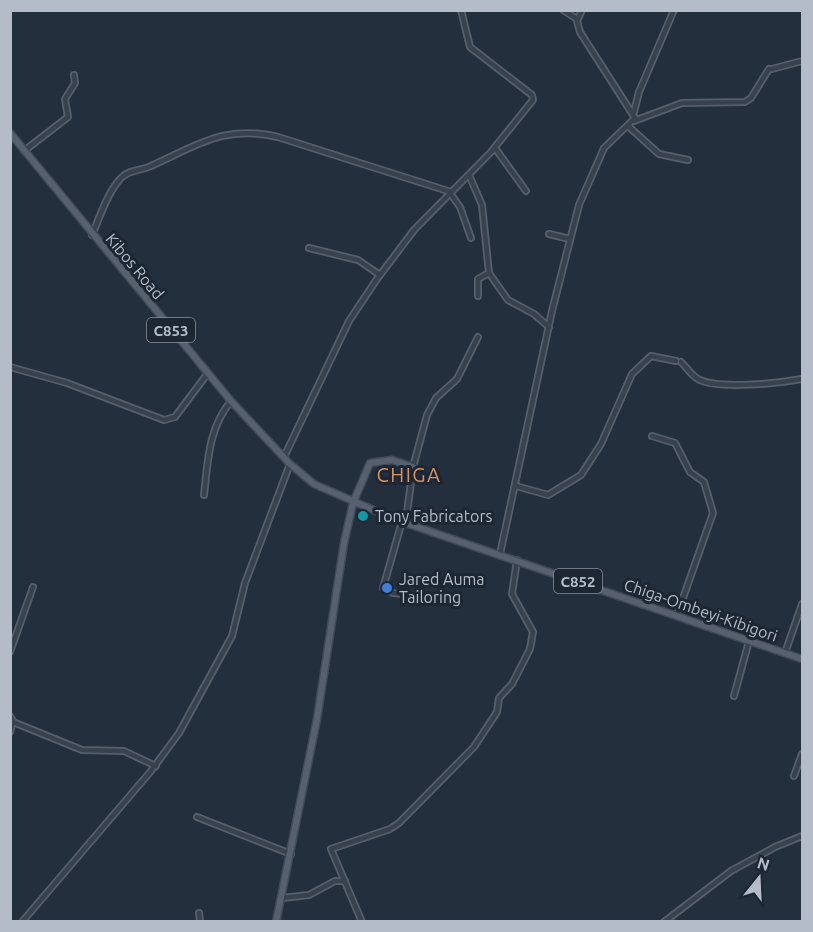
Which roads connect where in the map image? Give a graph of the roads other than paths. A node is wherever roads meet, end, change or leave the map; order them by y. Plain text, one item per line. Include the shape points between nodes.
1 (462, 10) edge
2 (563, 10) edge
3 (582, 10) edge
4 (674, 10) edge
5 (577, 19) junction
6 (802, 61) edge
7 (74, 75) dead end
8 (634, 112) junction
9 (634, 121) junction
10 (628, 126) junction
11 (11, 136) edge
12 (495, 148) junction
13 (24, 151) junction
14 (688, 160) dead end
15 (469, 175) junction
16 (526, 191) dead end
17 (450, 193) junction
18 (549, 234) dead end
19 (92, 235) junction
20 (471, 238) dead end
21 (570, 239) junction
22 (309, 248) dead end
23 (489, 273) junction
24 (380, 274) junction
25 (478, 296) dead end
26 (549, 327) junction
27 (478, 337) dead end
28 (10, 367) edge
29 (208, 373) junction
30 (802, 380) edge
31 (231, 401) junction
32 (652, 436) dead end
33 (284, 457) junction
34 (290, 464) junction
35 (413, 467) junction
36 (516, 486) junction
37 (204, 495) dead end
38 (353, 503) junction
39 (405, 522) junction
40 (500, 554) junction
41 (517, 560) junction
42 (33, 587) dead end
43 (442, 598) dead end
44 (802, 604) edge
45 (676, 615) junction
46 (749, 641) junction
47 (10, 652) edge
48 (785, 653) junction
49 (802, 659) edge
50 (734, 696) dead end
51 (10, 716) edge
52 (13, 722) junction
53 (10, 732) edge
54 (802, 754) edge
55 (156, 765) junction
56 (794, 776) dead end
57 (197, 817) dead end
58 (802, 836) edge
59 (291, 854) junction
60 (345, 881) junction
61 (282, 898) junction
62 (199, 913) dead end
63 (22, 921) edge
64 (200, 921) edge
65 (276, 921) edge
66 (362, 921) edge
67 (664, 921) edge

1 - 12 street via 470,47 533,97
2 - 5 street
3 - 5 street
4 - 8 street
5 - 8 street via 598,63
6 - 9 street via 771,69 745,102 682,103
7 - 13 street via 75,84 65,99 68,117
8 - 9 street
9 - 10 street
10 - 14 street via 659,154
10 - 21 street via 610,140 592,170
11 - 13 main road, Kibos Road / C853
12 - 15 street
12 - 16 street
13 - 19 main road, Kibos Road / C853
15 - 17 street
15 - 23 street via 482,204
17 - 19 street via 270,135 221,136 124,175
17 - 20 street via 460,207
17 - 24 street via 414,230
18 - 21 street
19 - 29 main road, Kibos Road / C853
21 - 26 street
22 - 24 street via 358,260
23 - 25 street via 478,279
23 - 26 street via 508,300
24 - 33 street via 350,321
26 - 36 street
27 - 35 street via 457,379 432,403
28 - 29 street via 67,383 164,420 175,417
29 - 31 main road, Kibos Road / C853
30 - 36 street via 767,385 710,383 697,379 679,361 651,356 632,374 601,444 581,475 548,495
31 - 33 main road, Kibos Road / C853
31 - 37 street via 213,430
32 - 45 street via 675,443 690,472 704,482 713,513
33 - 34 main road, Kibos Road / C853
34 - 38 main road, Kibos Road / C853 via 321,489
34 - 55 street via 245,583 230,640 179,733
35 - 38 main road via 392,460 370,463
35 - 39 street
36 - 40 street
38 - 39 main road, Chiga-Ombeyi-Kibigori / C852
38 - 59 main road
39 - 40 main road, Chiga-Ombeyi-Kibigori / C852
39 - 43 street via 383,588 393,593
40 - 41 main road, Chiga-Ombeyi-Kibigori / C852
41 - 45 main road, Chiga-Ombeyi-Kibigori / C852
41 - 60 street via 512,594 534,636 519,673 499,698 496,712 474,747 399,823 332,848
42 - 47 street
44 - 48 street
45 - 46 main road, Chiga-Ombeyi-Kibigori / C852
46 - 48 main road, Chiga-Ombeyi-Kibigori / C852
46 - 50 street
48 - 49 main road, Chiga-Ombeyi-Kibigori / C852
51 - 52 street
52 - 53 street
52 - 55 street via 82,750 124,751
54 - 56 street
55 - 63 street
57 - 59 street
58 - 67 street via 731,871
59 - 61 main road
60 - 61 street via 334,881 309,895
60 - 66 street
61 - 65 main road
62 - 64 street

